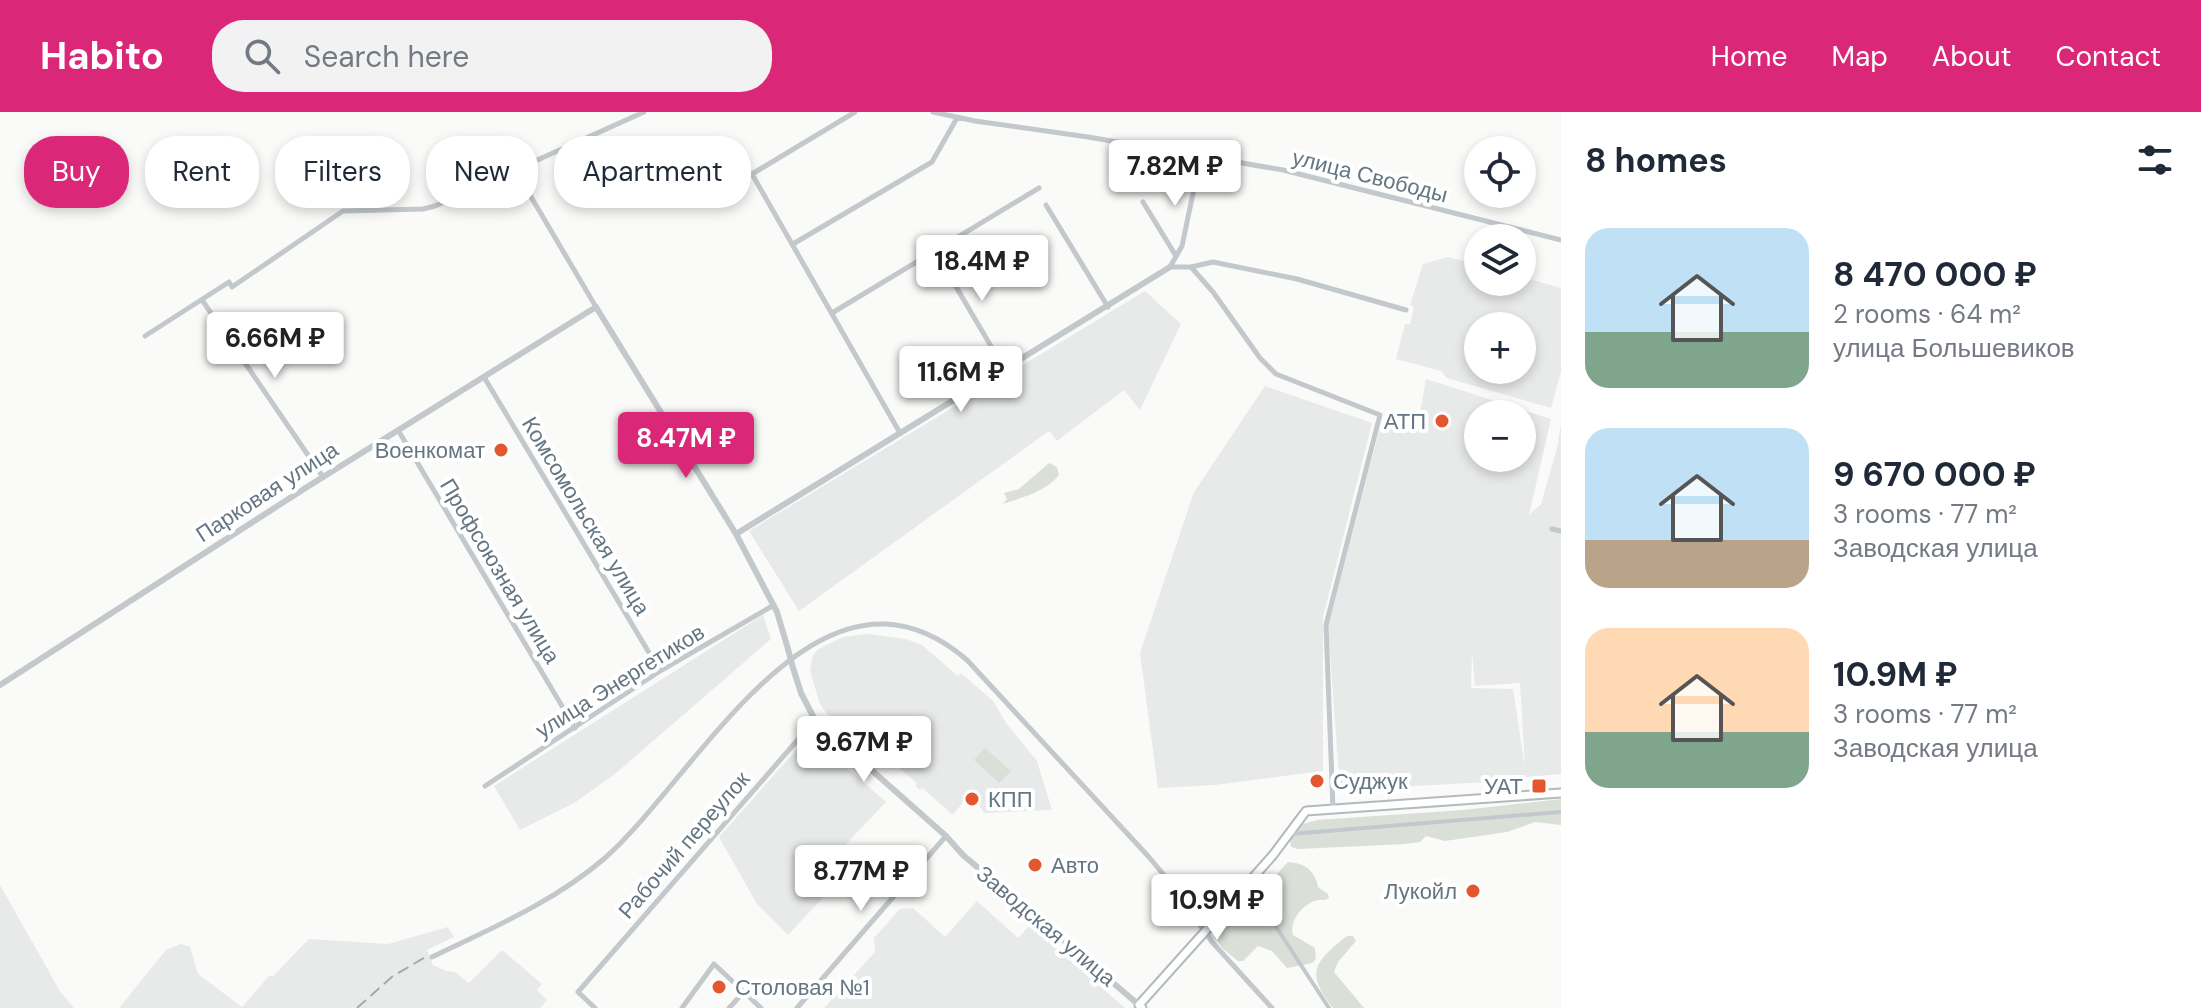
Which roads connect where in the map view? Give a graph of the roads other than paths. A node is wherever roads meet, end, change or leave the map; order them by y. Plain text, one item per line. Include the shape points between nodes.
1 (644, 112) edge
2 (855, 112) edge
3 (933, 112) edge
4 (957, 118) junction
5 (1201, 155) junction
6 (538, 158) edge
7 (1039, 188) dead end
8 (1143, 202) dead end
9 (1046, 205) dead end
10 (426, 208) edge
11 (538, 208) edge
12 (1561, 240) edge
13 (793, 244) junction
14 (935, 251) junction
15 (1176, 256) junction
16 (1170, 267) junction
17 (1191, 267) junction
18 (202, 300) junction
19 (596, 307) junction
20 (1108, 307) junction
21 (1406, 310) dead end
22 (832, 313) junction
23 (145, 336) dead end
24 (1005, 370) junction
25 (484, 377) junction
26 (398, 430) junction
27 (900, 433) junction
28 (323, 477) junction
29 (1552, 529) dead end
30 (1561, 531) edge
31 (736, 534) junction
32 (774, 605) junction
33 (660, 671) junction
34 (0, 685) edge
35 (815, 720) junction
36 (575, 728) junction
37 (485, 786) dead end
38 (1561, 793) edge
39 (1333, 809) junction
40 (1561, 812) edge
41 (1289, 834) junction
42 (946, 836) junction
43 (1248, 884) junction
44 (432, 957) dead end
45 (743, 993) junction
46 (1141, 1007) edge
47 (595, 1008) edge
48 (682, 1008) edge
49 (729, 1008) edge
50 (761, 1008) edge
51 (797, 1008) edge
52 (1272, 1008) edge
53 (1329, 1008) edge

1 - 6 street
2 - 13 street via 752,174
3 - 4 street, улица Свободы
4 - 5 street, улица Свободы
4 - 13 street via 932,162
5 - 12 street, улица Свободы via 1283,170
5 - 15 street
7 - 14 street
8 - 15 street
9 - 20 street
10 - 18 street via 343,211 232,287 229,282
11 - 19 street
13 - 22 street
14 - 22 street
14 - 24 street
15 - 16 street
16 - 17 street
16 - 20 street
17 - 21 street via 1213,262
17 - 39 street via 1276,374 1380,415 1326,625
18 - 23 street
18 - 28 street
19 - 25 street, Парковая улица
19 - 31 street, Заводская улица
20 - 24 street
22 - 27 street
24 - 27 street
25 - 26 street, Парковая улица
25 - 33 street, Комсомольская улица
26 - 28 street, Парковая улица
26 - 36 street, Профсоюзная улица
27 - 31 street
28 - 34 street, Парковая улица
29 - 30 street
31 - 32 street, Заводская улица
32 - 33 street, улица Энергетиков
32 - 35 street, Заводская улица, bridge via 803,699
33 - 36 street, улица Энергетиков
35 - 42 street, Заводская улица
35 - 47 street, Рабочий переулок via 578,992
36 - 37 street, улица Энергетиков
38 - 39 main road
39 - 41 main road via 1306,811
40 - 41 street
41 - 43 main road
42 - 46 street, Заводская улица
42 - 51 street
43 - 46 main road, bridge
43 - 53 street
44 - 52 street via 529,910 583,876 627,835 741,704 805,649 839,630 886,624 934,637 967,660 1148,856 1212,942
45 - 48 street via 714,964
45 - 49 street
45 - 50 street

